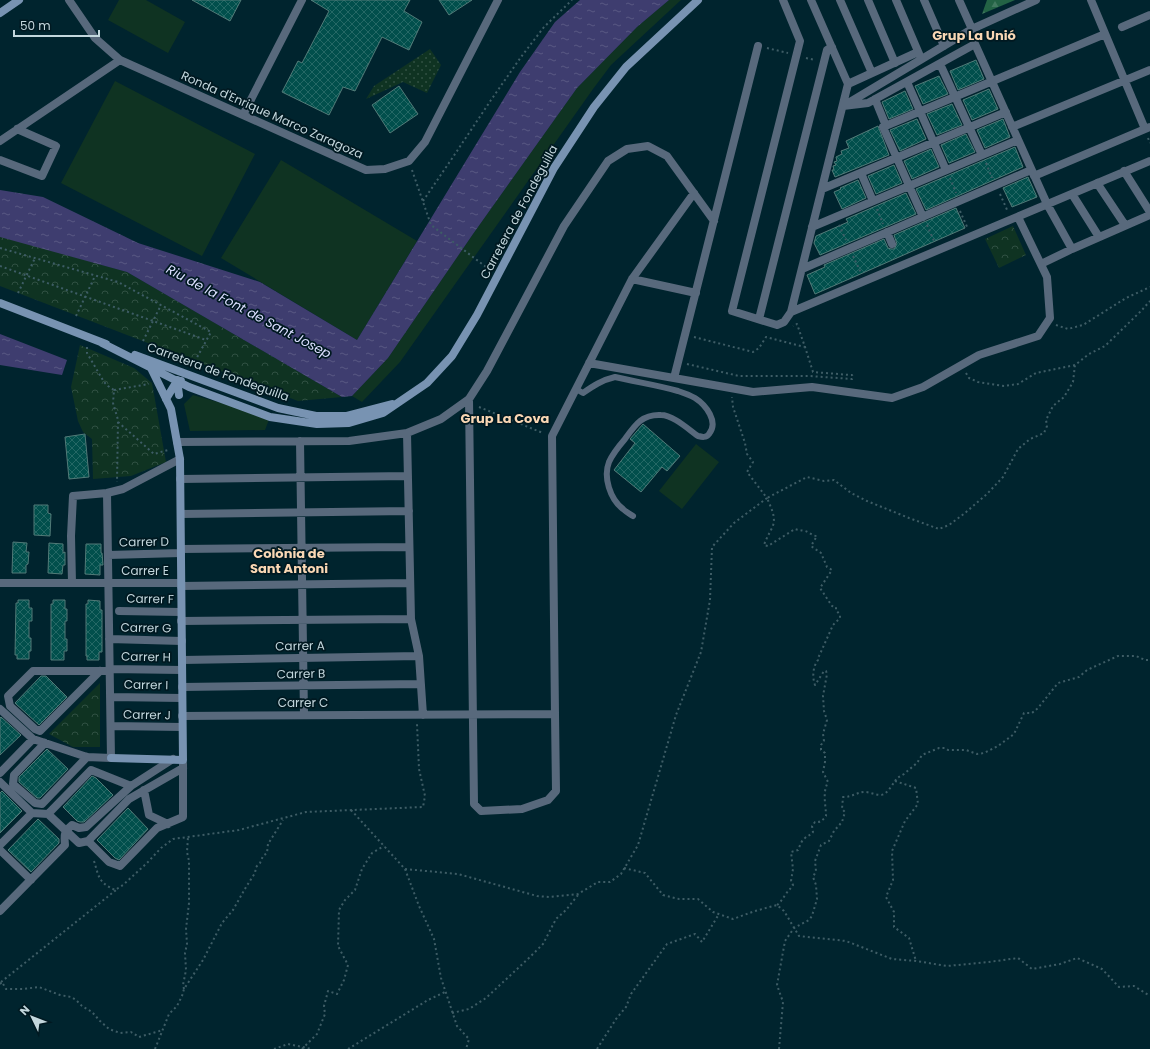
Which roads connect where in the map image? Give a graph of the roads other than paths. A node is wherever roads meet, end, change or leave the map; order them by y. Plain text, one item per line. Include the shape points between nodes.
1 (19, 0) edge
2 (69, 0) edge
3 (302, 0) edge
4 (498, 0) edge
5 (698, 0) edge
6 (784, 0) edge
7 (811, 0) edge
8 (840, 0) edge
9 (868, 0) edge
10 (896, 0) edge
11 (924, 0) edge
12 (1036, 0) edge
13 (1091, 0) edge
14 (961, 1) edge
15 (0, 13) edge
16 (1150, 15) edge
17 (1122, 27) dead end
18 (972, 29) junction
19 (1105, 34) junction
20 (758, 46) road end
21 (944, 46) junction
22 (832, 47) junction
23 (920, 56) junction
24 (120, 60) junction
25 (895, 63) junction
26 (940, 64) junction
27 (1150, 70) edge
28 (872, 73) junction
29 (1124, 80) junction
30 (907, 82) junction
31 (992, 82) junction
32 (848, 84) junction
33 (955, 97) junction
34 (875, 99) junction
35 (843, 106) junction
36 (920, 112) junction
37 (1006, 112) junction
38 (243, 115) junction
39 (886, 126) junction
40 (1012, 127) junction
41 (969, 128) junction
42 (1147, 128) edge
43 (17, 129) junction
44 (0, 140) edge
45 (1018, 140) junction
46 (934, 142) junction
47 (982, 155) junction
48 (897, 158) junction
49 (0, 160) edge
50 (1150, 161) edge
51 (946, 170) junction
52 (1124, 171) junction
53 (861, 173) junction
54 (1033, 173) junction
55 (1097, 183) junction
56 (910, 186) junction
57 (822, 189) junction
58 (694, 194) junction
59 (1072, 194) junction
60 (873, 201) junction
61 (1047, 204) junction
62 (1150, 213) edge
63 (923, 216) junction
64 (1018, 217) junction
65 (714, 221) junction
66 (1125, 225) junction
67 (812, 227) junction
68 (887, 232) junction
69 (1099, 237) junction
70 (892, 244) dead end
71 (1072, 249) junction
72 (1041, 264) junction
73 (802, 269) junction
74 (632, 279) junction
75 (696, 292) junction
76 (0, 303) edge
77 (791, 312) junction
78 (759, 319) junction
79 (102, 343) junction
80 (589, 363) junction
81 (151, 368) junction
82 (169, 368) junction
83 (674, 378) junction
84 (177, 381) junction
85 (189, 387) junction
86 (576, 389) junction
87 (234, 392) junction
88 (179, 395) junction
89 (166, 399) junction
90 (469, 399) junction
91 (398, 402) junction
92 (171, 409) junction
93 (408, 433) junction
94 (300, 441) junction
95 (177, 442) junction
96 (180, 459) junction
97 (408, 476) junction
98 (300, 477) junction
99 (180, 478) junction
100 (107, 493) junction
101 (409, 511) junction
102 (301, 512) junction
103 (181, 514) junction
104 (633, 516) dead end
105 (409, 547) junction
106 (302, 548) junction
107 (181, 551) junction
108 (108, 555) junction
109 (0, 583) edge
110 (72, 583) junction
111 (108, 583) junction
112 (410, 583) junction
113 (302, 584) junction
114 (181, 585) junction
115 (119, 611) dead end
116 (181, 612) junction
117 (411, 619) junction
118 (303, 620) junction
119 (181, 621) junction
120 (109, 640) junction
121 (182, 641) junction
122 (419, 656) junction
123 (304, 658) junction
124 (182, 660) junction
125 (110, 670) junction
126 (182, 670) junction
127 (100, 671) junction
128 (421, 684) junction
129 (304, 686) junction
130 (182, 687) junction
131 (110, 697) junction
132 (182, 698) junction
133 (0, 709) edge
134 (473, 714) junction
135 (555, 714) junction
136 (420, 715) junction
137 (182, 716) junction
138 (304, 716) junction
139 (111, 726) junction
140 (182, 727) junction
141 (33, 739) junction
142 (45, 743) junction
143 (87, 757) junction
144 (111, 758) junction
145 (172, 759) junction
146 (182, 760) junction
147 (183, 768) junction
148 (0, 773) edge
149 (0, 782) edge
150 (131, 786) junction
151 (144, 790) junction
152 (32, 814) junction
153 (48, 814) junction
154 (168, 824) junction
155 (66, 831) junction
156 (88, 841) junction
157 (0, 845) edge
158 (0, 850) edge
159 (31, 880) junction
160 (0, 912) edge

1 - 15 main road
2 - 24 street, Ronda d'Enrique Marco Zaragoza via 95,38
3 - 38 street
4 - 38 street, Ronda d'Enrique Marco Zaragoza via 425,142 409,160 385,169 366,170
5 - 91 main road, Carretera de Fondeguilla via 626,67 594,107 554,168 477,315 452,356 427,383
6 - 78 street via 800,41 732,311
7 - 22 street
8 - 28 street
9 - 25 street
10 - 23 street
11 - 21 street
12 - 18 street
13 - 19 street
14 - 18 street
16 - 17 street
18 - 21 street
19 - 29 street
19 - 31 street
20 - 65 street
21 - 23 street
22 - 32 street
22 - 78 street via 826,50
23 - 25 street
23 - 35 street
24 - 38 street, Ronda d'Enrique Marco Zaragoza
24 - 43 street
25 - 28 street
26 - 30 street
26 - 31 street via 975,44
26 - 33 street
27 - 29 street
28 - 32 street
29 - 40 street
29 - 42 street
30 - 34 street
30 - 36 street
31 - 33 street
31 - 37 street
32 - 35 street
33 - 36 street
33 - 41 street
34 - 35 street via 868,103
34 - 39 street
35 - 57 street
36 - 39 street
36 - 46 street
37 - 40 street
37 - 41 street
39 - 48 street via 883,127
40 - 45 street
41 - 46 street
41 - 47 street
42 - 54 street
43 - 44 street
43 - 49 street via 56,146 42,176
45 - 47 street
45 - 54 street
46 - 48 street
46 - 51 street
47 - 51 street
48 - 53 street
48 - 56 street
50 - 52 street
51 - 56 street
52 - 55 street
52 - 62 street
53 - 57 street
53 - 60 street
54 - 61 street
54 - 63 street
55 - 59 street
55 - 66 street
56 - 60 street
56 - 63 street
57 - 67 street
58 - 65 street
58 - 74 street
58 - 90 street via 667,156 648,146 628,149 608,161 564,226 487,371
59 - 61 street
59 - 69 street
60 - 67 street
61 - 64 street
61 - 71 street
62 - 66 street
63 - 68 street
64 - 72 street
64 - 77 street
65 - 75 street
66 - 69 street
67 - 73 street
68 - 70 street
68 - 73 street
69 - 71 street
71 - 72 street
72 - 83 street via 1047,276 1050,318 1038,336 979,355 923,387 892,398 812,387 753,392
73 - 77 street
74 - 75 street
74 - 80 street
75 - 83 street
76 - 79 main road, Carretera de Fondeguilla
77 - 78 street via 784,322 777,325
79 - 81 main road, Carretera de Fondeguilla
79 - 82 main road, Carretera de Fondeguilla
80 - 83 street
80 - 86 street
81 - 84 main road, Carretera de Fondeguilla
81 - 89 main road
82 - 84 main road
82 - 87 main road, Carretera de Fondeguilla
84 - 85 main road, Carretera de Fondeguilla
84 - 87 main road via 190,379 221,392
84 - 88 main road
84 - 89 main road
85 - 88 main road
85 - 91 main road, Carretera de Fondeguilla via 270,417 317,424 349,423 383,413
86 - 104 lane via 583,392 599,382 615,377 666,388 695,398 705,406 712,418 710,434 703,438 670,416 646,417 634,426 613,455 607,469 612,496 623,510
86 - 135 street via 552,436
87 - 91 main road, Carretera de Fondeguilla via 278,408 316,416 346,416
88 - 92 main road
89 - 92 main road
90 - 93 street via 441,419
90 - 134 street
92 - 95 main road
93 - 94 street via 349,441
93 - 97 street
94 - 95 street
94 - 98 street
95 - 96 main road
96 - 99 main road
96 - 100 street via 124,489
97 - 98 street
97 - 101 street
98 - 99 street
98 - 102 street
99 - 103 main road
100 - 108 street
100 - 110 street via 72,496
101 - 102 street
101 - 105 street
102 - 103 street
102 - 106 street
103 - 107 main road
105 - 106 street, Carrer D
105 - 112 street
106 - 107 street, Carrer D
106 - 113 street
107 - 108 street, Carrer D
107 - 114 main road
108 - 111 street
109 - 110 street, Carrer E
110 - 111 street, Carrer E
111 - 114 street, Carrer E
111 - 120 street
112 - 113 street, Carrer E
112 - 117 street
113 - 114 street, Carrer E
113 - 118 street
114 - 116 main road
115 - 116 street, Carrer F
116 - 119 main road
117 - 118 street
117 - 122 street
118 - 119 street
118 - 123 street
119 - 121 main road
120 - 121 street, Carrer G
120 - 125 street
121 - 124 main road
122 - 123 street, Carrer A
122 - 128 street
123 - 124 street, Carrer A
123 - 129 street
124 - 126 main road
125 - 126 street, Carrer H
125 - 127 street, Carrer H
125 - 131 street
126 - 130 main road
127 - 127 street, Carrer H via 33,672 8,696 10,706 40,731
128 - 129 street, Carrer B
128 - 136 street
129 - 130 street, Carrer B
129 - 138 street
130 - 132 main road
131 - 132 street, Carrer I
131 - 139 street
132 - 137 main road
133 - 141 street
134 - 135 street, Carrer C
134 - 135 street via 474,804 481,811 522,809 548,800 556,791
134 - 136 street, Carrer C
136 - 138 street, Carrer C
137 - 138 street, Carrer C
137 - 140 main road
139 - 140 street, Carrer J
139 - 144 street
140 - 146 main road
141 - 142 street
141 - 148 street
142 - 143 street
142 - 143 street via 14,775 13,784 35,803 42,804
143 - 144 street
144 - 145 main road
145 - 146 main road
145 - 150 street
146 - 147 street
147 - 151 street
147 - 154 street via 183,817
149 - 152 street
150 - 153 street via 91,770
150 - 155 street via 86,827 72,825
151 - 154 street via 149,815
151 - 156 street via 129,799
152 - 153 street
152 - 157 street
153 - 155 street
154 - 156 street via 157,828 120,866 109,862
155 - 156 street via 79,843
155 - 159 street via 66,845
158 - 159 street
159 - 160 street

